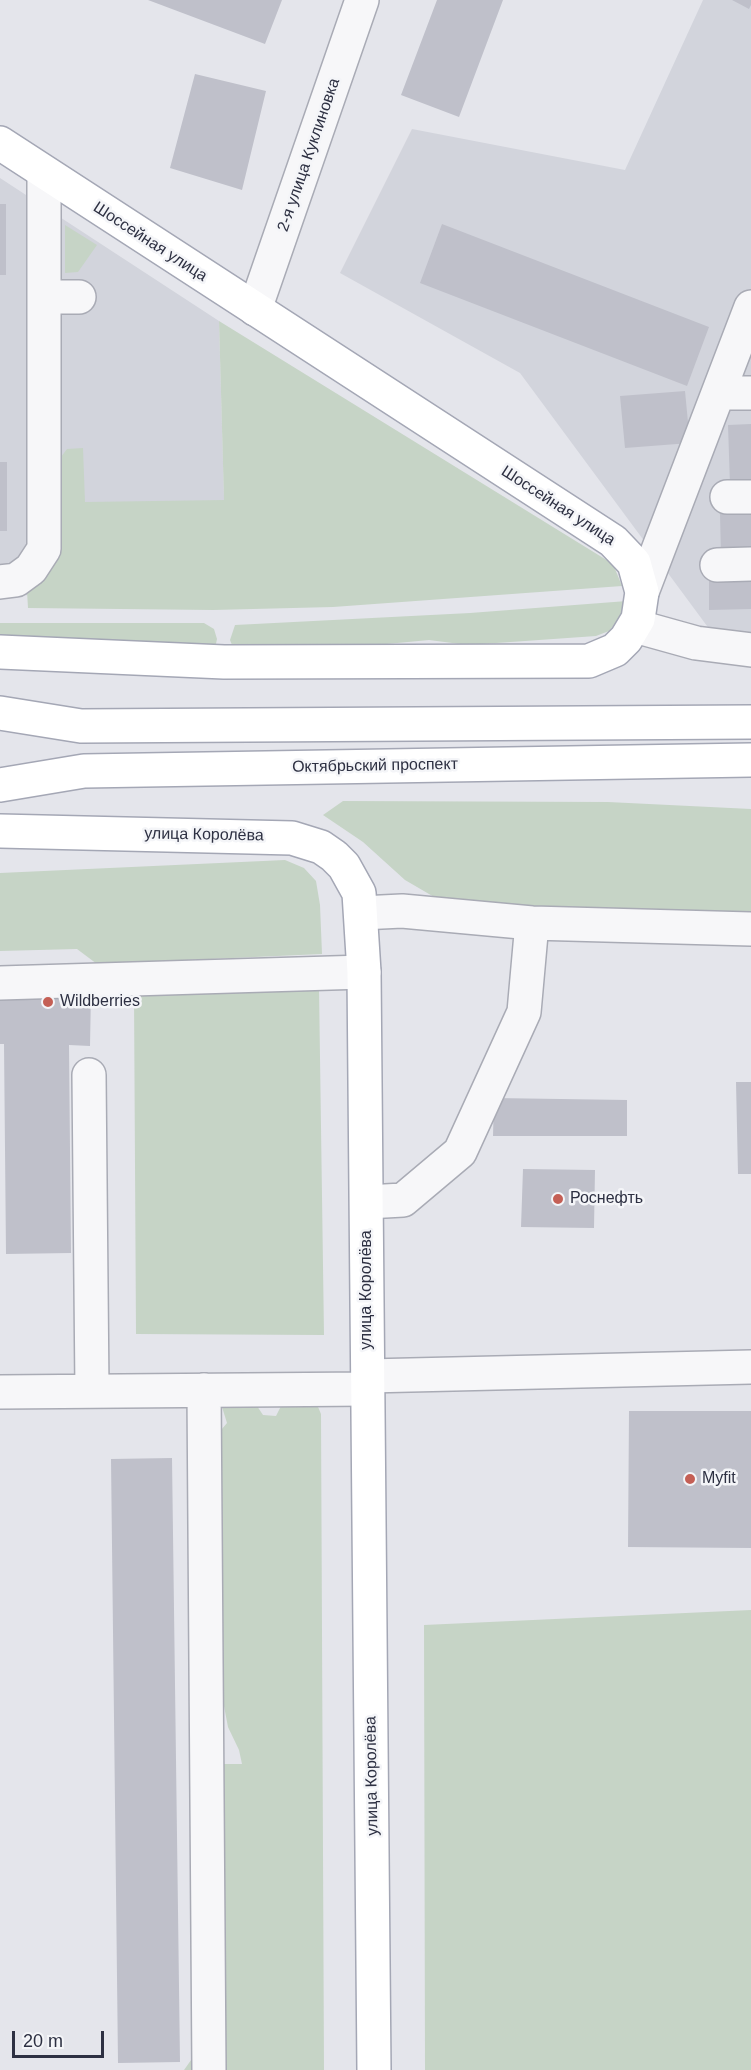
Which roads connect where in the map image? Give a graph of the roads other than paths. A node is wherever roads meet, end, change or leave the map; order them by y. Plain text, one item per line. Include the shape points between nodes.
1 (362, 0) edge
2 (0, 143) edge
3 (44, 174) junction
4 (46, 297) junction
5 (79, 297) dead end
6 (751, 308) edge
7 (255, 309) junction
8 (719, 393) junction
9 (751, 393) edge
10 (751, 564) edge
11 (717, 565) dead end
12 (0, 582) edge
13 (642, 592) junction
14 (635, 626) junction
15 (751, 650) edge
16 (0, 652) edge
17 (0, 713) edge
18 (751, 722) edge
19 (751, 760) edge
20 (0, 784) edge
21 (0, 831) edge
22 (361, 913) junction
23 (532, 923) junction
24 (751, 929) edge
25 (364, 972) junction
26 (0, 983) edge
27 (89, 1075) dead end
28 (367, 1202) junction
29 (751, 1367) edge
30 (368, 1383) junction
31 (204, 1390) junction
32 (92, 1391) junction
33 (0, 1392) edge
34 (209, 2070) edge
35 (374, 2070) edge

1 - 7 street, 2-я улица Куклиновка
2 - 3 main road, Шоссейная улица
3 - 4 street
3 - 7 main road, Шоссейная улица
4 - 5 street
4 - 12 street via 44,549 31,569 16,580
6 - 8 street
7 - 13 main road, Шоссейная улица via 614,541 634,563
8 - 9 street
8 - 13 street
10 - 11 street
13 - 14 main road, Шоссейная улица
14 - 15 street via 696,643
14 - 16 main road, Шоссейная улица via 615,650 575,662 224,662
17 - 18 main road via 81,726
19 - 20 main road, Октябрьский проспект via 84,771
21 - 22 main road, улица Королёва via 274,836 307,841 344,866 359,892
22 - 23 street via 402,911
22 - 25 main road, улица Королёва
23 - 24 street
23 - 28 street via 524,1012 460,1152 403,1200
25 - 26 street
25 - 28 main road, улица Королёва
27 - 32 street
28 - 30 main road, улица Королёва
29 - 30 street
30 - 31 street
30 - 35 main road, улица Королёва
31 - 32 street
31 - 34 street
32 - 33 street

